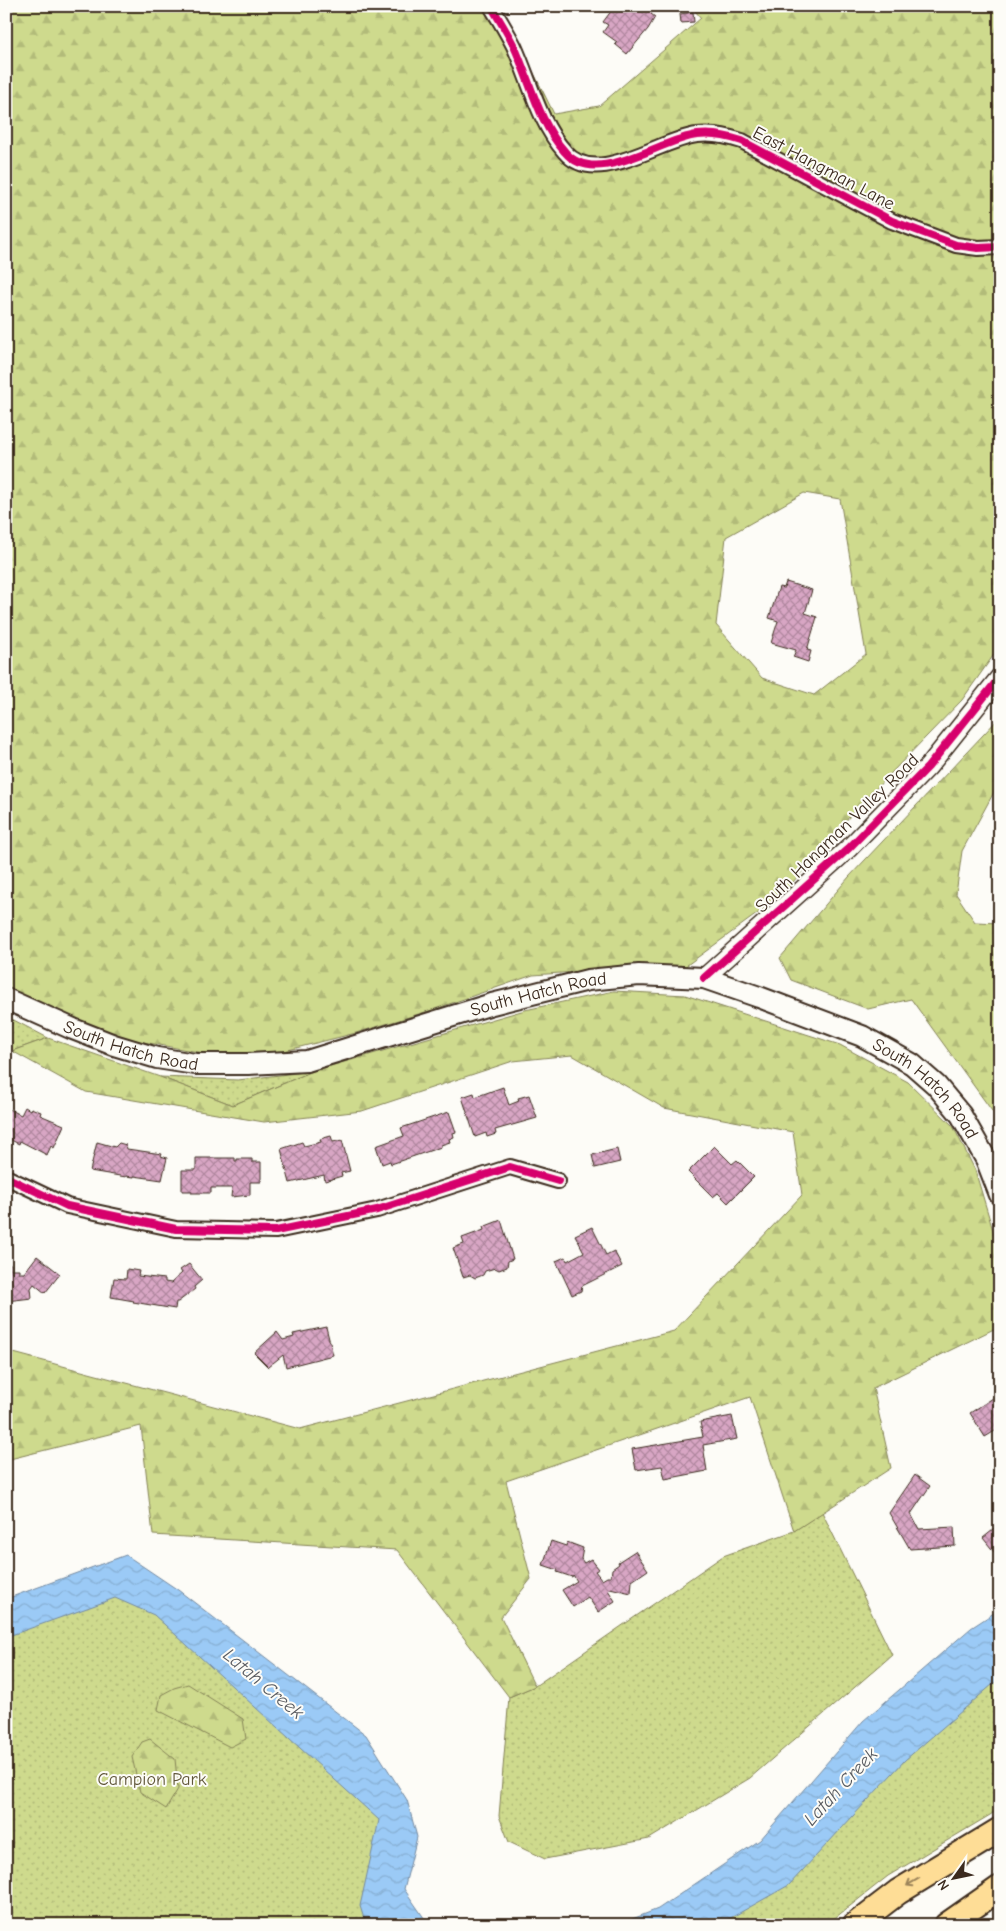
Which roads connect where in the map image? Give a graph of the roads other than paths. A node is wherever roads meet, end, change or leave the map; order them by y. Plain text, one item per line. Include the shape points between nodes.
1 (491, 6) edge
2 (1000, 248) edge
3 (1000, 677) edge
4 (704, 978) junction
5 (6, 999) edge
6 (6, 1177) edge
7 (558, 1181) dead end
8 (1000, 1195) edge
9 (1000, 1830) edge
10 (1000, 1888) edge
11 (856, 1925) edge
12 (946, 1925) edge

1 - 2 street, East Hangman Lane via 514,46 548,127 566,154 575,161 601,166 682,138 726,136 742,141 892,221 956,245
3 - 4 street, South Hangman Valley Road via 928,767 849,848
4 - 5 main road, South Hatch Road via 639,975 588,980 492,1004 307,1061 248,1064 195,1064 157,1058 73,1029
4 - 8 main road, South Hatch Road via 862,1036 912,1064 936,1085 961,1115 986,1159
6 - 7 street via 67,1206 176,1229 276,1231 377,1210 510,1168
9 -> 11 highway via 898,1892
10 - 12 highway

